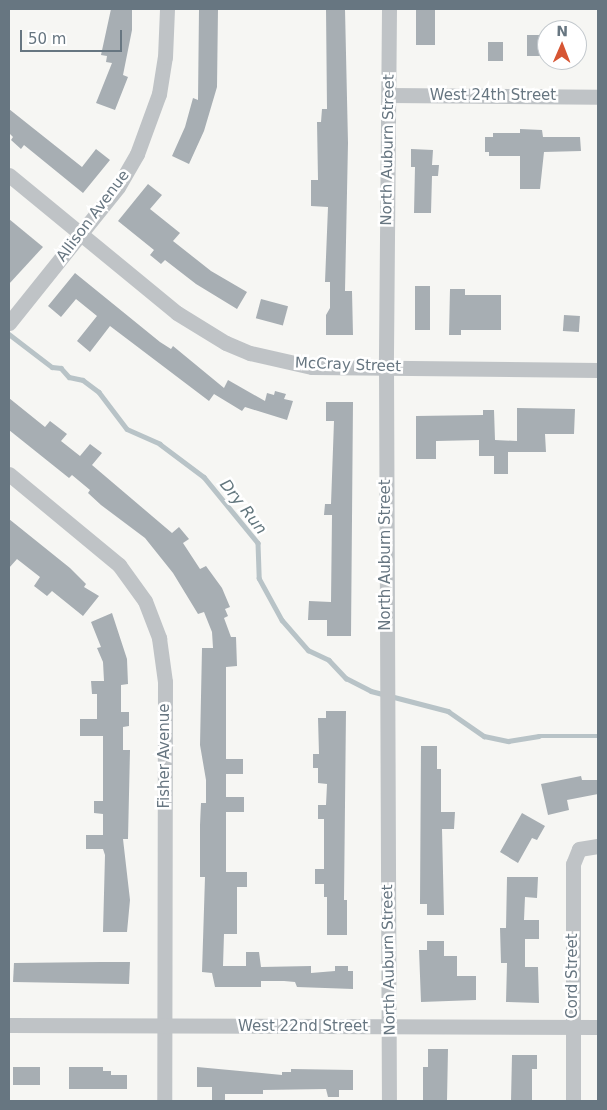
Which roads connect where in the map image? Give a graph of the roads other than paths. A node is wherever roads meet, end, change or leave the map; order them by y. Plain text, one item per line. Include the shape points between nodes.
1 (166, 9) edge
2 (389, 9) edge
3 (389, 95) junction
4 (598, 97) edge
5 (9, 175) edge
6 (81, 234) junction
7 (13, 317) edge
8 (386, 368) junction
9 (598, 370) edge
10 (9, 474) edge
11 (598, 846) edge
12 (9, 1026) edge
13 (164, 1026) junction
14 (573, 1027) junction
15 (598, 1027) edge
16 (389, 1028) junction
17 (164, 1101) edge
18 (390, 1101) edge
19 (573, 1101) edge

1 - 6 street, Allison Avenue via 163,76 148,131 125,177
2 - 3 street, North Auburn Street
3 - 4 street, West 24th Street
3 - 8 street, North Auburn Street
5 - 6 street, McCray Street
6 - 7 street, Allison Avenue
6 - 8 street, McCray Street via 177,313 226,343 287,363 312,367
8 - 9 street, McCray Street
8 - 16 street, North Auburn Street
10 - 13 street, Fisher Avenue via 119,564 145,601 159,638 165,682
11 - 14 street, Cord Street via 585,846 577,852 573,864
12 - 13 street, West 22nd Street
13 - 16 street, West 22nd Street
13 - 17 street, Fisher Avenue
14 - 15 street, West 22nd Street
14 - 16 street, West 22nd Street
14 - 19 street, Cord Street
16 - 18 street, North Auburn Street

